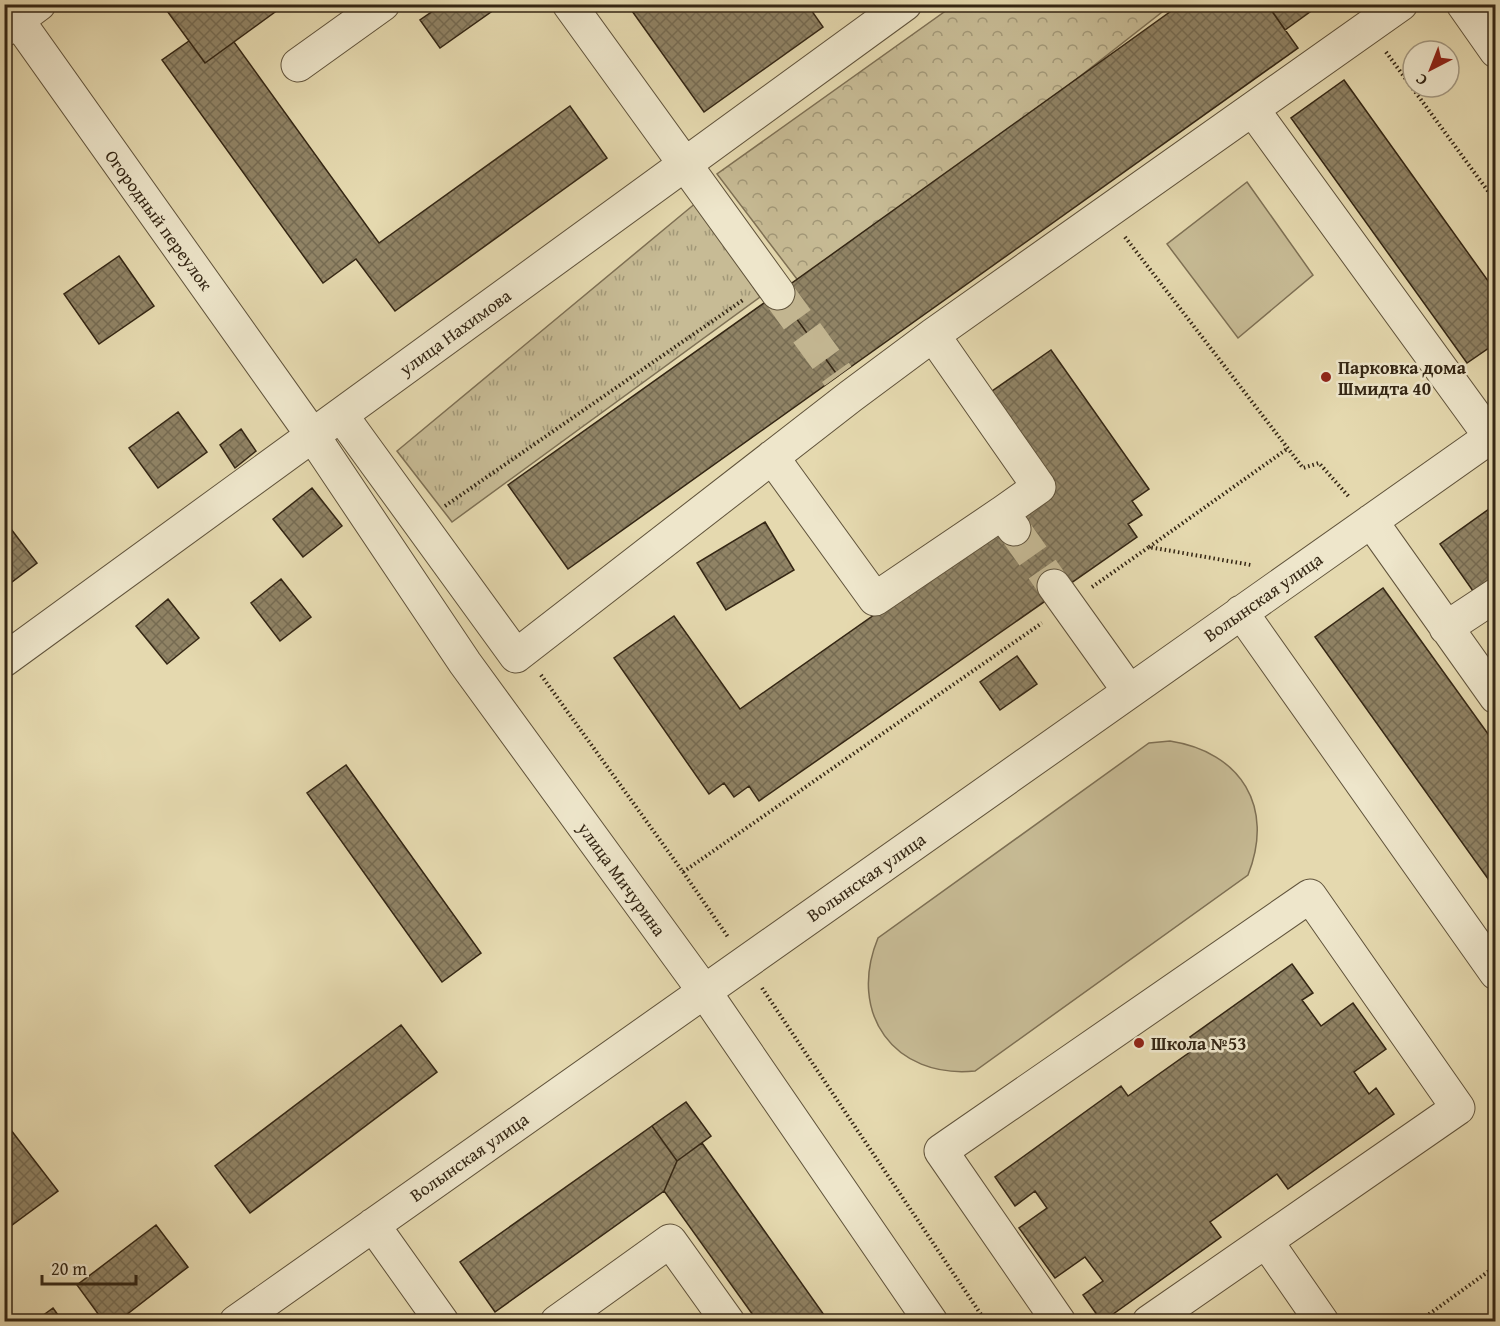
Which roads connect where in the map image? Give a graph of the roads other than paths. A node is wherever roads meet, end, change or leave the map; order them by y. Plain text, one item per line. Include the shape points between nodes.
1 (383, 4) edge
2 (568, 4) edge
3 (905, 4) edge
4 (1401, 4) edge
5 (1463, 4) edge
6 (17, 15) edge
7 (1496, 51) edge
8 (298, 65) dead end
9 (1253, 110) junction
10 (686, 164) junction
11 (774, 287) tunnel mouth
12 (933, 335) junction
13 (341, 415) junction
14 (1493, 435) edge
15 (313, 436) junction
16 (772, 457) junction
17 (1371, 521) junction
18 (1496, 595) edge
19 (1061, 596) tunnel mouth
20 (1241, 612) junction
21 (1446, 628) junction
22 (4, 660) edge
23 (1129, 691) junction
24 (1496, 697) edge
25 (1496, 973) edge
26 (704, 992) junction
27 (373, 1225) junction
28 (1266, 1241) junction
29 (236, 1322) edge
30 (442, 1322) edge
31 (557, 1322) edge
32 (728, 1322) edge
33 (931, 1322) edge
34 (1059, 1322) edge
35 (1149, 1322) edge
36 (1322, 1322) edge

1 - 8 street
2 - 10 street
3 - 10 street, улица Нахимова
4 - 9 street
5 - 7 street
6 - 15 street, Огородный переулок
9 - 12 street
9 - 14 street
10 - 11 street
10 - 13 street, улица Нахимова
12 - 16 street via 844,386
12 - 16 street via 1040,487 1008,521 875,599
13 - 15 street, улица Нахимова
13 - 16 street via 516,656
14 - 17 street, Волынская улица
15 - 22 street, улица Нахимова
15 - 26 street, улица Мичурина via 465,663
17 - 20 street, Волынская улица
17 - 21 street
18 - 21 street
19 - 23 street
20 - 23 street, Волынская улица
20 - 25 street
21 - 24 street
23 - 26 street, Волынская улица
26 - 27 street, Волынская улица
26 - 33 street, улица Мичурина
27 - 29 street, Волынская улица
27 - 30 street
28 - 34 street via 1458,1108 1310,896 941,1151
28 - 35 street
28 - 36 street
31 - 32 street via 670,1241

